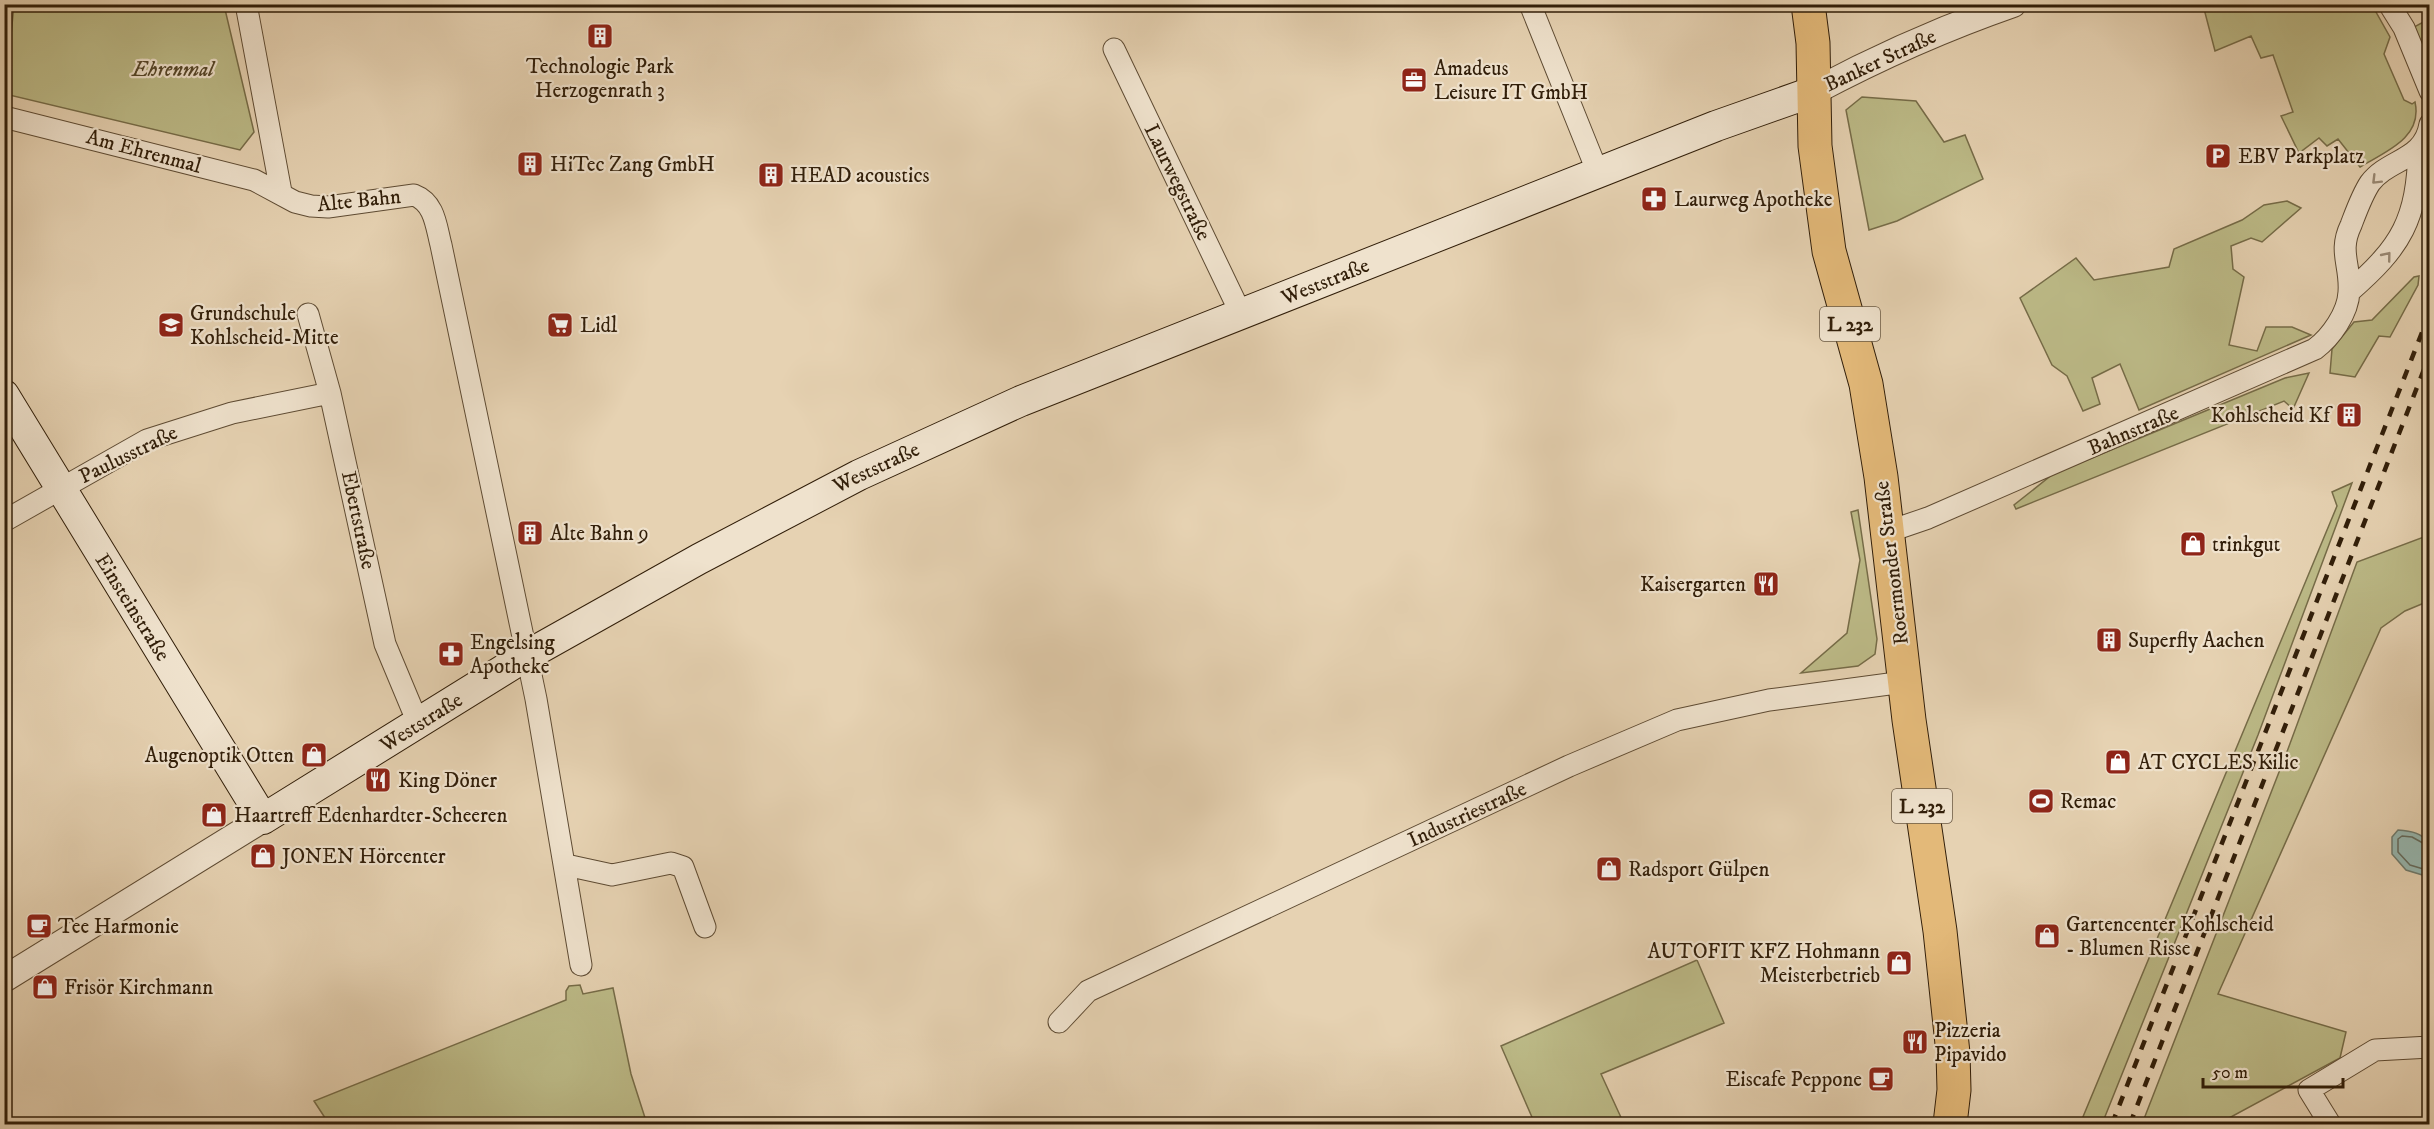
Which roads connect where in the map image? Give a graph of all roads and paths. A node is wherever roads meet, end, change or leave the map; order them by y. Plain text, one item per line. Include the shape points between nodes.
1 (246, 4) edge
2 (1530, 4) edge
3 (1808, 4) edge
4 (2013, 4) edge
5 (2390, 4) edge
6 (1114, 49) dead end
7 (1815, 91) junction
8 (2430, 91) edge
9 (4, 117) edge
10 (2430, 124) edge
11 (2419, 149) junction
12 (1599, 173) junction
13 (281, 192) junction
14 (2349, 292) junction
15 (308, 314) dead end
16 (1241, 314) junction
17 (330, 393) junction
18 (4, 395) edge
19 (60, 488) junction
20 (4, 521) edge
21 (1887, 532) junction
22 (526, 656) junction
23 (1904, 682) junction
24 (418, 723) junction
25 (264, 819) junction
26 (566, 865) junction
27 (705, 927) dead end
28 (581, 965) dead end
29 (4, 979) edge
30 (1059, 1022) dead end
31 (2430, 1047) edge
32 (1950, 1125) edge
33 (2330, 1125) edge

1 - 13 street
2 - 12 street
3 - 7 main road, Roermonder Straße / L 232
4 - 7 street, Banker Straße via 1922,39
5 - 8 street
6 - 16 street, Laurwegstraße
7 - 12 main road, Weststraße
7 - 21 main road, Roermonder Straße / L 232 via 1815,146 1828,251 1866,384
9 - 13 street, Am Ehrenmal via 254,180
10 - 11 street, Bahnstraße
14 -> 11 street, Bahnstraße via 2395,246 2413,211
11 -> 14 street, Bahnstraße via 2371,183 2344,240
12 - 16 main road, Weststraße
13 - 22 street, Alte Bahn via 295,202 328,207 414,195 425,201 433,213
14 - 21 street, Bahnstraße via 2334,328 2323,343 2305,355 1928,518
15 - 17 street, Ebertstraße
16 - 22 main road, Weststraße via 1021,401 859,475
17 - 19 street, Paulusstraße via 185,426 147,440
17 - 24 street, Ebertstraße via 385,644
18 - 19 main road, Einsteinstraße
19 - 20 street, Paulusstraße
19 - 25 main road, Einsteinstraße
21 - 23 main road, Roermonder Straße / L 232
22 - 24 main road, Weststraße
22 - 26 street
23 - 30 street, Industriestraße via 1769,700 1677,720 1569,766 1088,991
23 - 32 main road, Roermonder Straße / L 232 via 1947,995 1954,1090
24 - 25 main road, Weststraße
25 - 29 street, Weststraße
26 - 27 street via 612,875 671,863 683,867
26 - 28 street
31 - 33 street via 2375,1050 2309,1090

